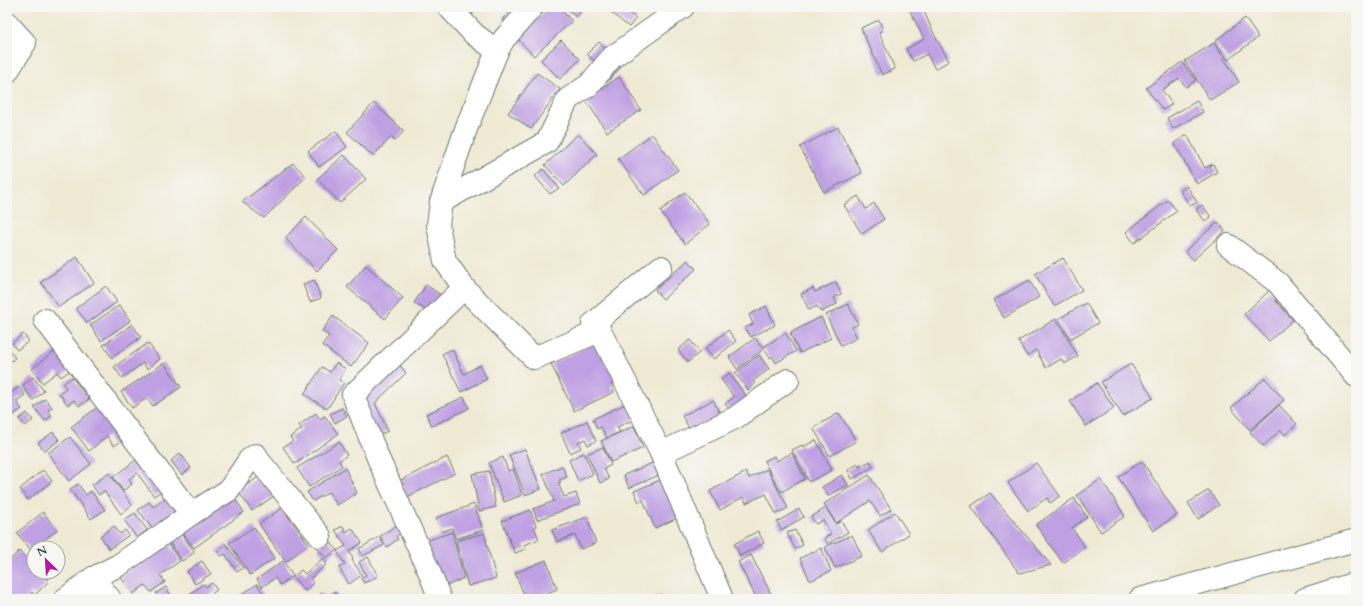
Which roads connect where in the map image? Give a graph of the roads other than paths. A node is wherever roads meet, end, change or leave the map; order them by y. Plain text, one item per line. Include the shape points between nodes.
1 (449, 7) edge
2 (532, 7) edge
3 (683, 7) edge
4 (7, 24) edge
5 (497, 51) junction
6 (7, 72) edge
7 (441, 202) junction
8 (1228, 245) dead end
9 (661, 267) dead end
10 (464, 288) junction
11 (46, 320) dead end
12 (600, 331) junction
13 (1356, 376) edge
14 (788, 380) dead end
15 (661, 453) junction
16 (191, 514) junction
17 (320, 536) dead end
18 (1356, 540) edge
19 (92, 578) junction
20 (1356, 583) edge
21 (65, 599) edge
22 (110, 599) edge
23 (440, 599) edge
24 (722, 599) edge
25 (1140, 599) edge
26 (1305, 599) edge

1 - 5 street via 474,34
2 - 5 street
3 - 7 street via 611,58 589,85 568,99 547,142
4 - 6 street via 25,43
5 - 7 street
7 - 10 street via 438,225 445,261
8 - 13 street via 1278,283
9 - 12 street via 593,324
10 - 12 street via 534,358
10 - 23 street via 353,395
11 - 16 street
12 - 15 street
14 - 15 street via 734,418
15 - 24 street
16 - 17 street via 229,490 249,460 256,455
16 - 19 street via 119,565
18 - 25 street
19 - 21 street
19 - 22 street
20 - 26 street

